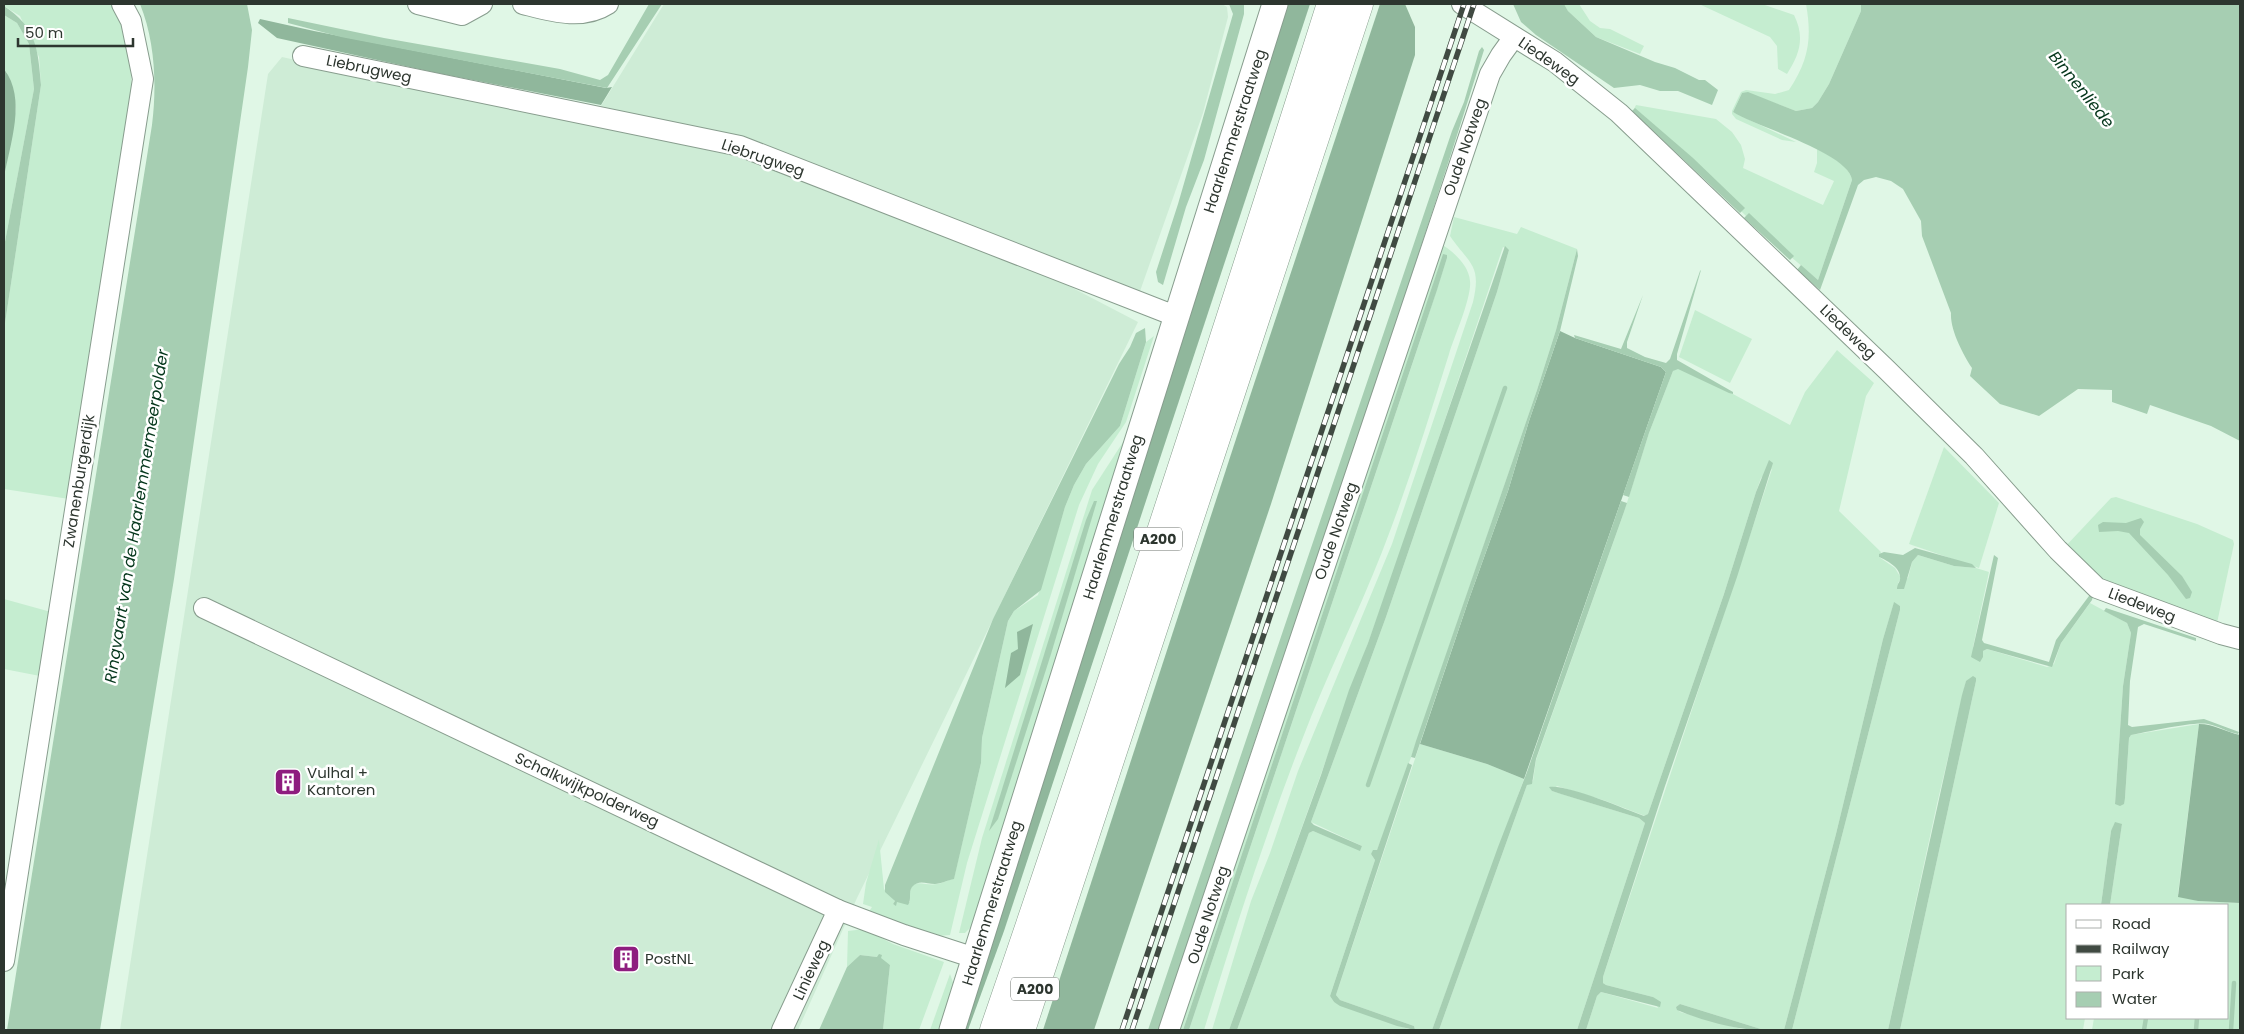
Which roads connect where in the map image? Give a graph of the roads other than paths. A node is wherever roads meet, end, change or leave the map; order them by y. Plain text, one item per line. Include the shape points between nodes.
1 (122, 4) edge
2 (418, 4) edge
3 (482, 4) edge
4 (523, 4) edge
5 (608, 4) edge
6 (1275, 4) edge
7 (1331, 4) edge
8 (1462, 4) edge
9 (1358, 5) edge
10 (1514, 37) junction
11 (303, 56) dead end
12 (1177, 314) junction
13 (204, 608) dead end
14 (2240, 639) edge
15 (838, 910) junction
16 (976, 958) junction
17 (4, 961) edge
18 (782, 1030) edge
19 (952, 1030) edge
20 (994, 1030) edge
21 (1021, 1030) edge
22 (1169, 1030) edge

1 - 17 street, Zwanenburgerdijk via 131,21 143,79
2 - 3 street via 462,15
4 - 5 street via 572,14 597,10
6 - 12 main road, Haarlemmerstraatweg
7 - 20 highway, A200 via 1196,425
8 - 10 street, Liedeweg
9 - 21 highway, A200
10 - 14 street, Liedeweg via 1555,62 1619,113 1699,188 1960,443 2097,588
10 - 22 street, Oude Notweg via 1490,74
11 - 12 street, Liebrugweg via 740,146
12 - 16 main road, Haarlemmerstraatweg
13 - 15 street, Schalkwijkpolderweg
15 - 16 street, Schalkwijkpolderweg
15 - 18 street, Linieweg
16 - 19 main road, Haarlemmerstraatweg

